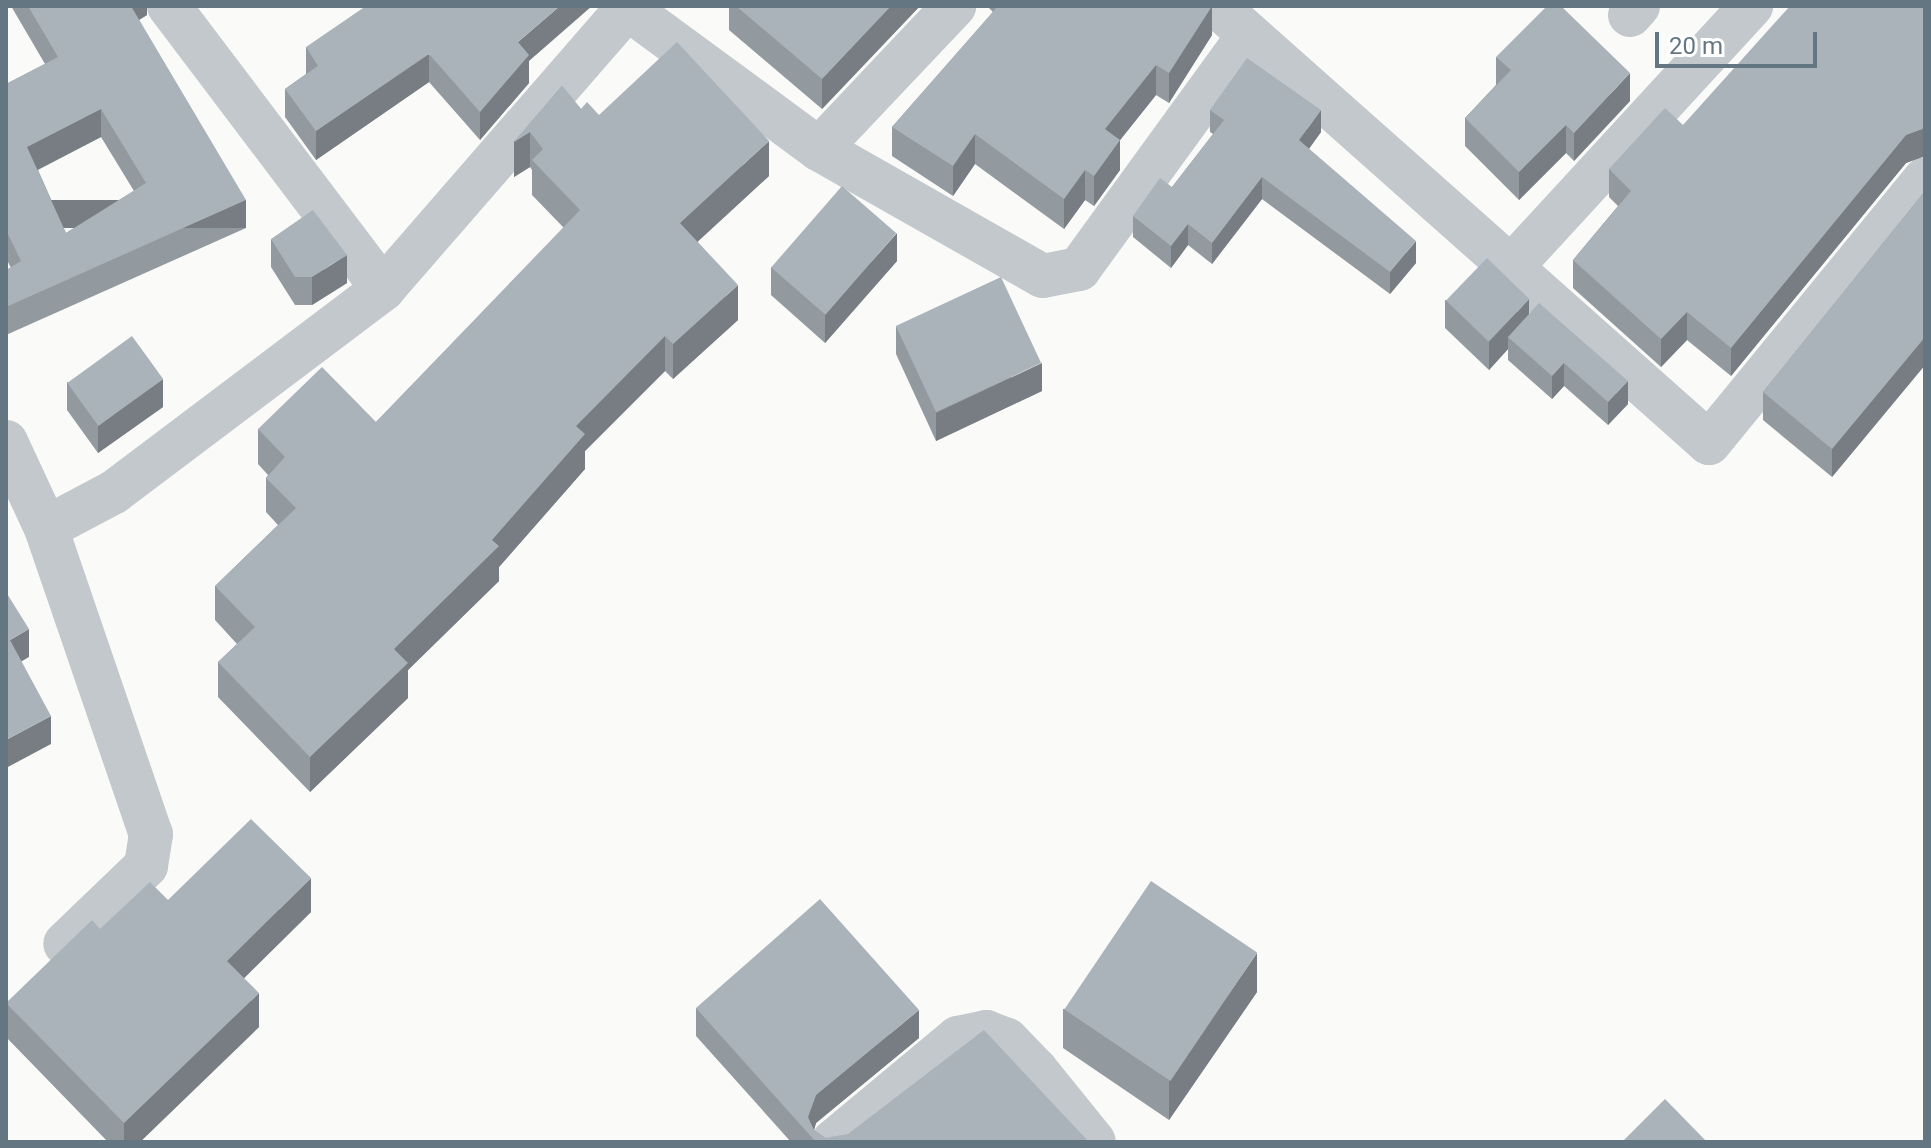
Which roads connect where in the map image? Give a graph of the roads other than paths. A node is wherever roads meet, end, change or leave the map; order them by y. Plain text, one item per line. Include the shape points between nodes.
1 (169, 6) edge
2 (954, 6) edge
3 (1217, 6) edge
4 (1751, 6) edge
5 (628, 7) edge
6 (1249, 35) junction
7 (819, 149) junction
8 (1925, 179) edge
9 (1513, 265) junction
10 (383, 289) junction
11 (6, 442) edge
12 (46, 528) junction
13 (65, 944) edge
14 (833, 1142) edge
15 (1094, 1142) edge

1 - 10 street
2 - 7 street
3 - 6 street
4 - 9 street
5 - 7 street
5 - 10 street
6 - 7 street via 1123,214 1079,269 1060,276 1024,270
6 - 9 street
8 - 9 street via 1709,443
10 - 12 street via 114,492
11 - 12 street
12 - 13 street via 151,834 146,866
14 - 15 street via 958,1038 986,1032 1007,1040

